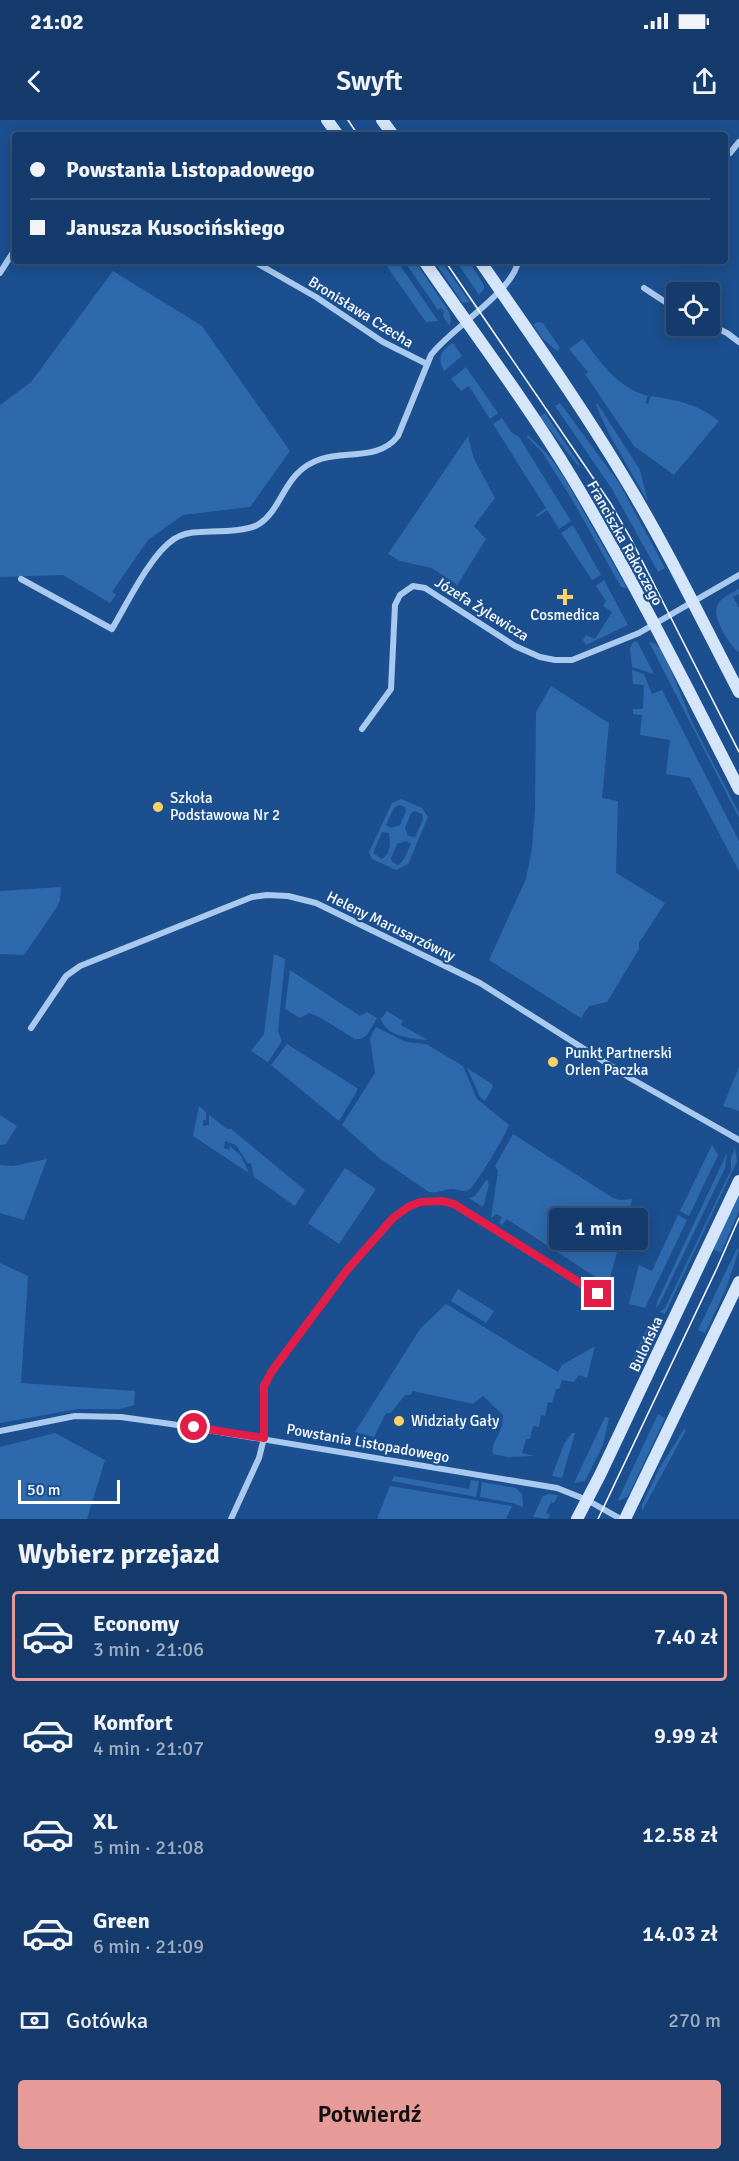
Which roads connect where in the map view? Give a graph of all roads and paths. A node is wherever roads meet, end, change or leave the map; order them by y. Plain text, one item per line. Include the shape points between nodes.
1 (739, 142) edge
2 (728, 154) edge
3 (12, 254) edge
4 (258, 264) edge
5 (426, 264) edge
6 (482, 264) edge
7 (517, 264) edge
8 (0, 273) edge
9 (644, 288) dead end
10 (500, 290) junction
11 (666, 302) edge
12 (466, 323) junction
13 (720, 330) edge
14 (739, 342) edge
15 (427, 364) junction
16 (739, 575) edge
17 (21, 579) dead end
18 (693, 602) junction
19 (654, 624) junction
20 (739, 692) edge
21 (363, 729) dead end
22 (739, 789) edge
23 (31, 1028) dead end
24 (739, 1140) edge
25 (739, 1181) edge
26 (739, 1282) edge
27 (598, 1294) dead end
28 (0, 1431) edge
29 (264, 1438) junction
30 (587, 1500) junction
31 (231, 1519) edge
32 (577, 1519) edge
33 (623, 1519) edge

1 - 2 street
3 - 8 street
4 - 15 street, Bronisława Czecha via 383,342
5 - 12 main road, Franciszka Rakoczego
6 - 10 main road, Franciszka Rakoczego
7 - 10 street
9 - 11 street
10 - 12 street
10 - 18 main road, Franciszka Rakoczego via 622,474
12 - 15 street via 437,346
12 - 19 main road, Franciszka Rakoczego via 571,476
13 - 14 street
15 - 17 street via 393,442 382,449 321,459 307,466 267,517 254,527 192,532 172,540 147,570 112,629
16 - 18 street
18 - 19 street
18 - 20 main road, Franciszka Rakoczego
19 - 21 street, Józefa Żylewicza via 572,660 555,660 515,646 425,588 413,586 400,595 395,605 391,689
19 - 22 main road, Franciszka Rakoczego
23 - 24 street, Heleny Marusarzówny via 66,976 80,966 235,902 267,895 288,896 316,903 480,983 625,1075
25 - 30 main road, Bulońska
26 - 33 main road
27 - 29 street via 454,1204 415,1203 393,1218 347,1270 272,1371 264,1386
28 - 29 street, Powstania Listopadowego via 93,1416
29 - 30 street, Powstania Listopadowego via 557,1488
29 - 31 street
30 - 32 main road, Bulońska
30 - 33 street, Powstania Listopadowego

